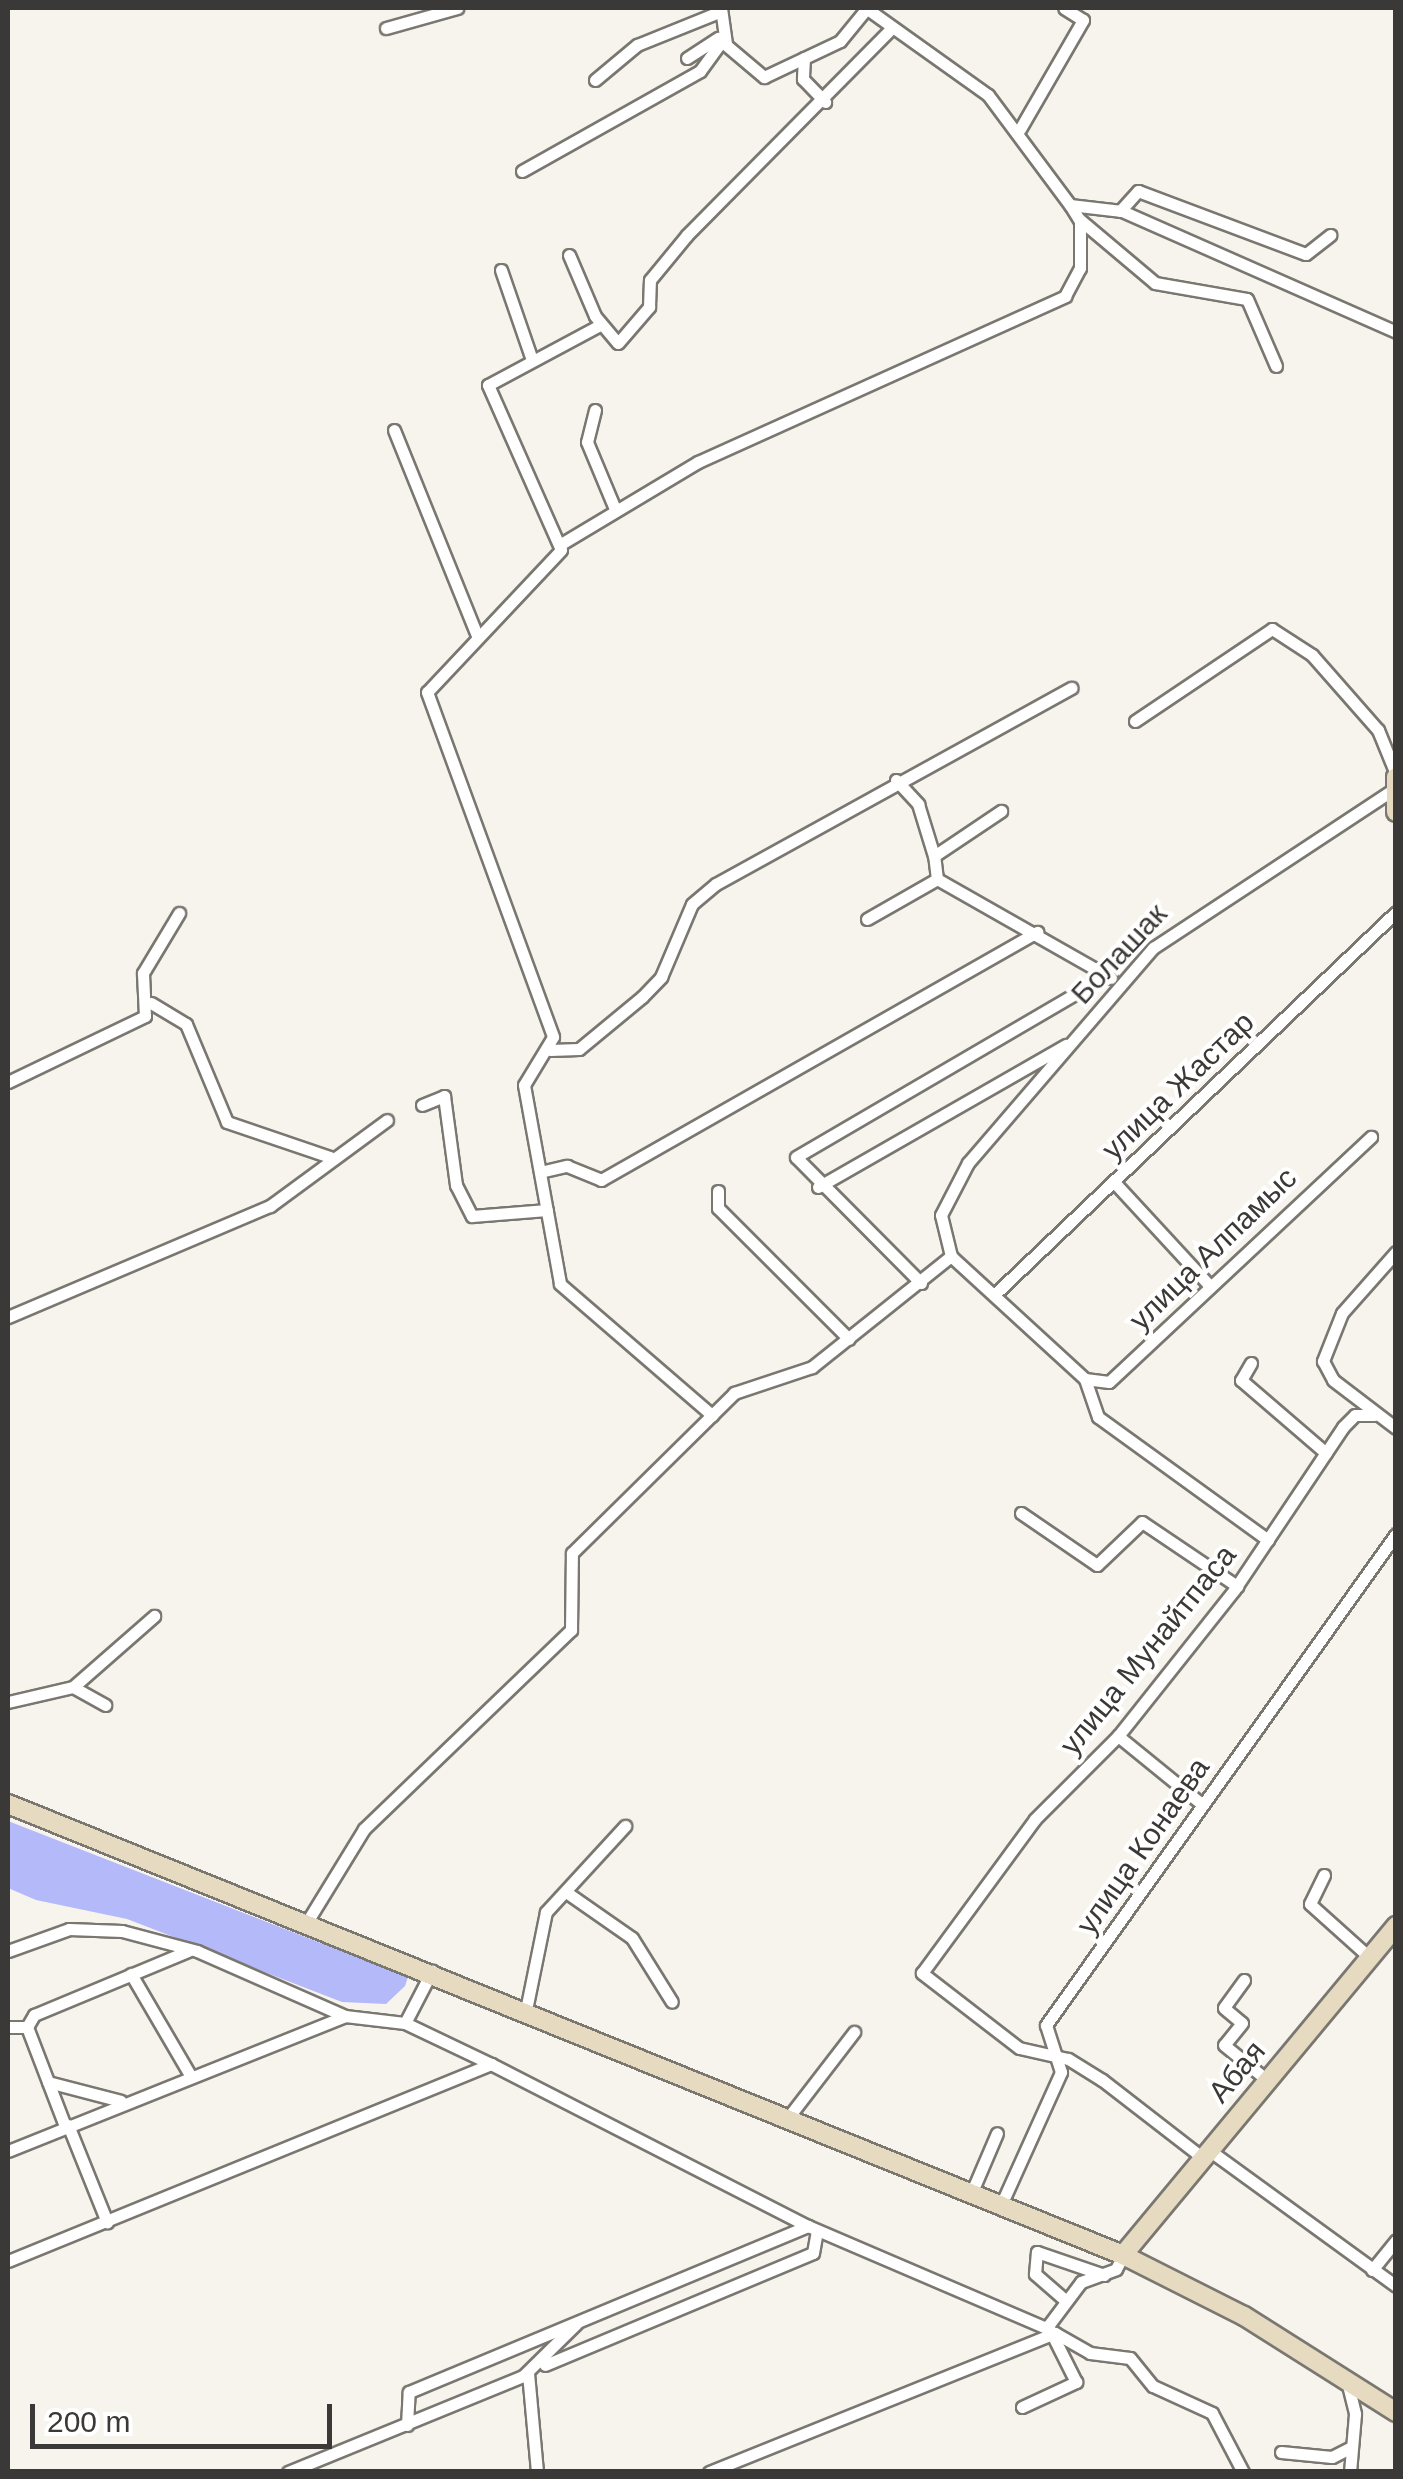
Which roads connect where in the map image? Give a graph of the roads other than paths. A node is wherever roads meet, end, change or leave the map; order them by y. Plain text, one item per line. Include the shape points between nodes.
1 (456, 8) edge
2 (867, 8) edge
3 (1064, 8) edge
4 (720, 10) edge
5 (1086, 14) edge
6 (386, 28) dead end
7 (891, 29) junction
8 (722, 38) junction
9 (687, 58) dead end
10 (804, 58) junction
11 (594, 80) dead end
12 (825, 102) junction
13 (1020, 129) junction
14 (522, 171) dead end
15 (1070, 204) junction
16 (1120, 211) junction
17 (1079, 219) junction
18 (1330, 235) dead end
19 (570, 254) dead end
20 (501, 270) dead end
21 (600, 325) junction
22 (1396, 332) edge
23 (532, 360) junction
24 (1276, 366) dead end
25 (595, 410) dead end
26 (394, 430) dead end
27 (615, 509) junction
28 (561, 544) junction
29 (477, 635) junction
30 (1071, 688) dead end
31 (1134, 721) dead end
32 (896, 780) junction
33 (1394, 781) edge
34 (1001, 812) dead end
35 (1396, 812) edge
36 (934, 856) junction
37 (937, 879) junction
38 (1396, 912) edge
39 (179, 913) dead end
40 (867, 920) dead end
41 (1038, 932) junction
42 (1113, 979) junction
43 (151, 1003) junction
44 (1074, 1042) junction
45 (550, 1050) junction
46 (8, 1082) edge
47 (422, 1105) dead end
48 (387, 1120) dead end
49 (1370, 1137) dead end
50 (330, 1157) junction
51 (540, 1172) junction
52 (1114, 1182) junction
53 (818, 1187) junction
54 (718, 1191) dead end
55 (547, 1210) junction
56 (1396, 1252) edge
57 (951, 1256) junction
58 (921, 1283) junction
59 (1208, 1284) junction
60 (994, 1294) junction
61 (8, 1317) edge
62 (849, 1339) junction
63 (1251, 1363) dead end
64 (1085, 1379) junction
65 (712, 1414) junction
66 (1374, 1415) junction
67 (1396, 1428) edge
68 (1326, 1454) junction
69 (1021, 1513) dead end
70 (1396, 1534) edge
71 (1268, 1540) junction
72 (1237, 1586) junction
73 (154, 1616) dead end
74 (73, 1687) junction
75 (8, 1702) edge
76 (105, 1705) dead end
77 (1118, 1736) junction
78 (8, 1804) edge
79 (1203, 1805) junction
80 (624, 1826) dead end
81 (1324, 1875) dead end
82 (566, 1892) junction
83 (308, 1922) junction
84 (1396, 1926) edge
85 (192, 1950) junction
86 (8, 1951) edge
87 (1369, 1957) junction
88 (432, 1971) junction
89 (131, 1974) junction
90 (1244, 1980) dead end
91 (672, 2002) dead end
92 (526, 2010) junction
93 (345, 2016) junction
94 (405, 2022) junction
95 (26, 2023) junction
96 (8, 2030) edge
97 (854, 2032) dead end
98 (33, 2044) junction
99 (1054, 2058) junction
100 (491, 2064) junction
101 (190, 2075) junction
102 (1267, 2080) junction
103 (48, 2082) junction
104 (125, 2102) junction
105 (787, 2119) junction
106 (67, 2126) junction
107 (997, 2133) dead end
108 (8, 2150) edge
109 (1206, 2154) junction
110 (971, 2194) junction
111 (1001, 2205) junction
112 (107, 2222) junction
113 (812, 2228) junction
114 (1396, 2240) edge
115 (1123, 2255) junction
116 (8, 2262) edge
117 (1372, 2270) junction
118 (1104, 2275) junction
119 (1396, 2286) edge
120 (1065, 2300) junction
121 (579, 2320) junction
122 (1047, 2332) junction
123 (531, 2370) junction
124 (1346, 2381) junction
125 (1022, 2407) dead end
126 (1396, 2412) edge
127 (407, 2426) junction
128 (1352, 2448) junction
129 (1281, 2452) dead end
130 (288, 2472) edge
131 (537, 2472) edge
132 (710, 2472) edge
133 (1244, 2472) edge
134 (1350, 2472) edge

1 - 6 street
2 - 7 street
2 - 10 street via 849,35
3 - 5 street
4 - 8 street
4 - 11 street via 637,45
5 - 13 street
7 - 12 street
7 - 13 street via 988,95
8 - 9 street
8 - 10 street via 764,77
8 - 14 street via 700,72
10 - 12 street via 803,79
12 - 21 street via 658,269 639,323 618,343
13 - 15 street
15 - 16 street
15 - 17 street
16 - 18 street via 1138,191 1306,254
16 - 22 street
17 - 24 street via 1155,283 1248,299
17 - 27 street via 1080,268 1066,296 867,381
19 - 21 street
20 - 23 street
21 - 23 street
23 - 28 street via 488,392
25 - 27 street via 587,442
26 - 29 street
27 - 28 street
28 - 29 street via 554,566
29 - 45 street via 426,685 429,707
30 - 32 street
31 - 33 street via 1272,629 1312,655 1378,730
32 - 36 street via 918,804
32 - 45 street via 716,884 692,904 668,965 642,998 579,1049
33 - 35 main road
33 - 42 street, Болашак via 1341,831 1191,915
34 - 36 street
36 - 37 street
37 - 40 street
37 - 41 street
38 - 52 street, улица Жастар
39 - 43 street via 143,973
41 - 42 street
41 - 51 street via 600,1180 567,1166
42 - 44 street, Болашак
42 - 53 street via 803,1151 795,1165
43 - 46 street via 145,1016
43 - 50 street via 186,1024 227,1122
44 - 53 street
44 - 57 street, Болашак via 968,1162 941,1214
45 - 51 street via 524,1085
47 - 55 street via 444,1096 456,1186 472,1216
48 - 50 street
49 - 59 street, улица Алпамыс
50 - 61 street via 270,1206
51 - 55 street
52 - 59 street
52 - 60 street, улица Жастар
53 - 58 street
54 - 62 street via 718,1208
55 - 65 street via 564,1291
56 - 66 street via 1342,1313 1323,1360
57 - 58 street
57 - 60 street
58 - 62 street
59 - 64 street, улица Алпамыс via 1109,1382
60 - 64 street
62 - 65 street via 812,1367 734,1393
63 - 68 street via 1241,1380
64 - 71 street via 1098,1416
65 - 83 street via 572,1553 571,1630 364,1829
66 - 67 street
66 - 68 street, улица Мунайтпаса via 1350,1418
68 - 71 street, улица Мунайтпаса
69 - 72 street via 1097,1565 1142,1522
70 - 79 street, улица Конаева
71 - 72 street, улица Мунайтпаса
72 - 77 street, улица Мунайтпаса
73 - 74 street
74 - 75 street
74 - 76 street
77 - 79 street
77 - 99 street, улица Мунайтпаса via 1036,1818 922,1973 1018,2048
78 - 83 main road
79 - 99 street, улица Конаева via 1046,2025
80 - 82 street
81 - 87 street via 1310,1904
82 - 91 street via 632,1938
82 - 92 street via 541,1924 542,1965
83 - 88 main road
84 - 87 main road, Абая
85 - 86 street via 70,1930
85 - 89 street
85 - 93 street
87 - 102 main road, Абая
88 - 92 main road
88 - 94 street
89 - 95 street
89 - 101 street
90 - 102 street via 1224,2008 1242,2023 1224,2045
92 - 105 main road
93 - 94 street
93 - 101 street
94 - 100 street
95 - 96 street
95 - 98 street
96 - 98 street
97 - 105 street
98 - 103 street
99 - 109 street via 1102,2080
99 - 111 street, улица Конаева via 1061,2072
100 - 112 street
100 - 113 street
101 - 104 street
102 - 109 main road, Абая
103 - 104 street
103 - 106 street
104 - 106 street
105 - 110 main road
106 - 108 street
106 - 112 street
107 - 110 street
109 - 115 main road, Абая
109 - 117 street
110 - 111 main road
111 - 115 main road
112 - 116 street
113 - 121 street
113 - 122 street
113 - 123 street via 813,2253
114 - 117 street
115 - 118 street
115 - 124 main road
117 - 119 street
118 - 120 street
118 - 120 street via 1037,2252 1035,2274
120 - 122 street
121 - 123 street
121 - 127 street via 409,2392
122 - 125 street via 1076,2382
122 - 132 street
122 - 133 street via 1130,2358 1166,2394 1212,2414
123 - 127 street
123 - 131 street
124 - 126 main road
124 - 128 street
127 - 130 street
128 - 129 street via 1332,2457
128 - 134 street

